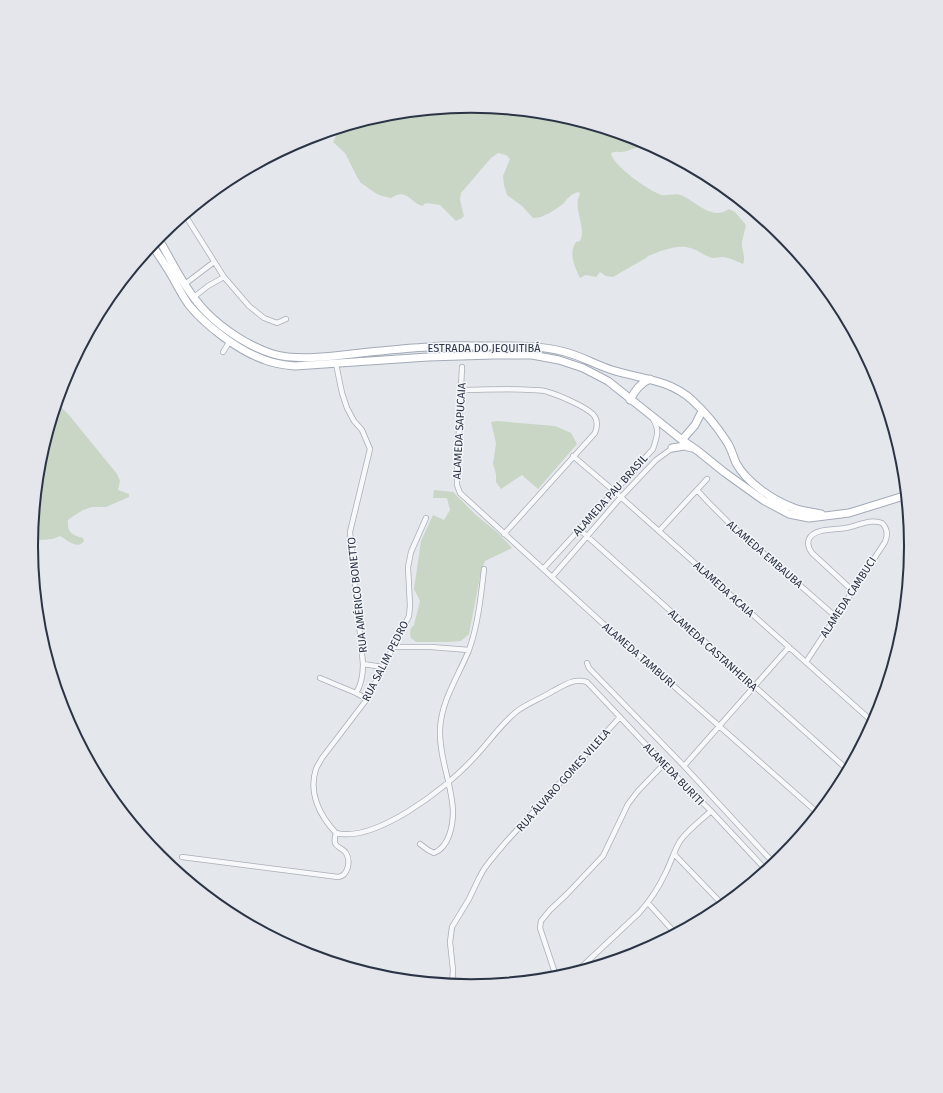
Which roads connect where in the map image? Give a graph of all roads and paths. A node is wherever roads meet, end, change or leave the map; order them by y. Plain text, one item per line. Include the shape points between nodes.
1 (188, 220) edge
2 (161, 244) edge
3 (155, 251) edge
4 (214, 262) junction
5 (224, 277) junction
6 (185, 284) junction
7 (194, 297) junction
8 (286, 319) dead end
9 (230, 341) junction
10 (222, 352) dead end
11 (336, 364) junction
12 (462, 367) dead end
13 (650, 379) junction
14 (461, 390) junction
15 (630, 400) junction
16 (702, 411) junction
17 (651, 415) junction
18 (682, 440) junction
19 (672, 448) junction
20 (653, 449) junction
21 (698, 451) junction
22 (573, 456) junction
23 (660, 456) junction
24 (707, 479) dead end
25 (697, 490) junction
26 (614, 491) junction
27 (460, 493) joint
28 (621, 497) junction
29 (902, 497) edge
30 (826, 515) junction
31 (426, 518) dead end
32 (579, 529) junction
33 (659, 531) junction
34 (504, 534) junction
35 (586, 536) junction
36 (543, 569) junction
37 (484, 570) dead end
38 (552, 576) junction
39 (853, 591) junction
40 (835, 616) junction
41 (393, 647) junction
42 (790, 647) junction
43 (469, 650) junction
44 (806, 662) junction
45 (587, 663) dead end
46 (363, 664) junction
47 (383, 667) junction
48 (320, 678) dead end
49 (754, 687) junction
50 (356, 693) junction
51 (367, 699) junction
52 (620, 717) junction
53 (869, 719) edge
54 (720, 726) junction
55 (664, 764) junction
56 (684, 766) junction
57 (844, 767) edge
58 (448, 783) junction
59 (815, 810) edge
60 (710, 811) junction
61 (336, 833) junction
62 (420, 844) dead end
63 (674, 854) junction
64 (182, 857) dead end
65 (771, 859) edge
66 (763, 867) edge
67 (720, 901) edge
68 (648, 904) junction
69 (672, 930) edge
70 (583, 965) edge
71 (555, 972) edge
72 (452, 979) edge

1 - 4 street
2 - 6 main road, ESTRADA DO JEQUITIBÁ
3 - 9 main road, ESTRADA DO JEQUITIBÁ via 188,303 208,324
4 - 5 street
4 - 6 street
5 - 7 street
5 - 8 street via 248,306 264,318 277,322
6 - 7 main road, ESTRADA DO JEQUITIBÁ
7 - 13 main road, ESTRADA DO JEQUITIBÁ via 208,314 247,342 284,356 305,358 430,346 542,347 566,352 610,370
9 - 10 street
9 - 11 main road, ESTRADA DO JEQUITIBÁ via 257,357 281,364
11 - 15 main road, ESTRADA DO JEQUITIBÁ via 428,357 532,355 583,368 608,381
11 - 46 street, RUA AMÉRICO BONETTO via 347,408 362,430 370,449 350,532
12 - 14 street, ALAMEDA SAPUCAIA
13 - 15 main road via 638,387
13 - 16 main road, ESTRADA DO JEQUITIBÁ via 678,390
14 - 22 street via 546,391 588,410 596,417 595,433
14 - 27 street, ALAMEDA SAPUCAIA via 456,469
15 - 17 main road, ESTRADA DO JEQUITIBÁ
16 - 18 main road via 695,425
16 - 30 main road, ESTRADA DO JEQUITIBÁ via 727,442 741,470 757,486 774,499 794,508
17 - 18 main road, ESTRADA DO JEQUITIBÁ
17 - 20 street, ALAMEDA PAU BRASIL via 658,433
18 - 19 street, ALAMEDA PAU BRASIL
18 - 21 main road, ESTRADA DO JEQUITIBÁ
19 - 21 main road via 684,446
19 - 23 street, ALAMEDA PAU BRASIL
20 - 23 street
20 - 26 street, ALAMEDA PAU BRASIL
21 - 30 main road, ESTRADA DO JEQUITIBÁ via 763,500 790,514 809,518
22 - 26 street, ALAMEDA ACAIA
22 - 34 street
23 - 28 street, ALAMEDA PAU BRASIL
24 - 25 street
25 - 33 street
25 - 40 street, ALAMEDA EMBAUBA via 730,524
26 - 28 street, ALAMEDA ACAIA
26 - 32 street, ALAMEDA PAU BRASIL
27 - 34 street, ALAMEDA TAMBURI
28 - 33 street, ALAMEDA ACAIA
28 - 35 street, ALAMEDA PAU BRASIL
29 - 30 main road, ESTRADA DO JEQUITIBÁ via 849,512
31 - 41 street, RUA SALIM PEDRO via 411,552 408,567 409,616
32 - 35 street, ALAMEDA CASTANHEIRA
32 - 36 street, ALAMEDA PAU BRASIL
33 - 42 street, ALAMEDA ACAIA
34 - 36 street, ALAMEDA TAMBURI
35 - 38 street, ALAMEDA PAU BRASIL
35 - 49 street, ALAMEDA CASTANHEIRA
36 - 38 street, ALAMEDA TAMBURI
37 - 43 street
38 - 54 street, ALAMEDA TAMBURI
39 - 39 street, ALAMEDA CAMBUCI via 885,542 886,531 882,522 872,521 848,528 817,531 808,541 812,553
39 - 40 street, ALAMEDA CAMBUCI
40 - 44 street, ALAMEDA CAMBUCI
41 - 43 street
41 - 47 street, RUA SALIM PEDRO
42 - 44 street, ALAMEDA ACAIA
42 - 49 street
43 - 58 street via 443,708 440,730
44 - 53 street, ALAMEDA ACAIA
45 - 56 street
46 - 47 street
46 - 50 street, RUA AMÉRICO BONETTO via 362,681
47 - 51 street, RUA SALIM PEDRO
48 - 50 street
49 - 54 street
49 - 57 street, ALAMEDA CASTANHEIRA
50 - 51 street
51 - 61 street, RUA SALIM PEDRO via 316,769 313,792 315,800 318,809
52 - 55 street, ALAMEDA BURITI
52 - 58 street, ALAMEDA BURITI via 587,682 579,679 570,682 518,711
52 - 72 street, RUA ÁLVARO GOMES VILELA via 484,869 452,927 450,942
54 - 56 street
54 - 59 street, ALAMEDA TAMBURI
55 - 60 street, ALAMEDA BURITI
55 - 71 street via 628,804 603,856 541,921 540,928
56 - 65 street
58 - 61 street via 384,825 362,833
58 - 62 street via 453,812 452,827 447,841 434,853
60 - 63 street via 687,832
60 - 66 street, ALAMEDA BURITI
61 - 64 street, RUA SALIM PEDRO via 335,843 347,854 347,869 342,877
63 - 67 street
63 - 68 street
68 - 69 street
68 - 70 street

